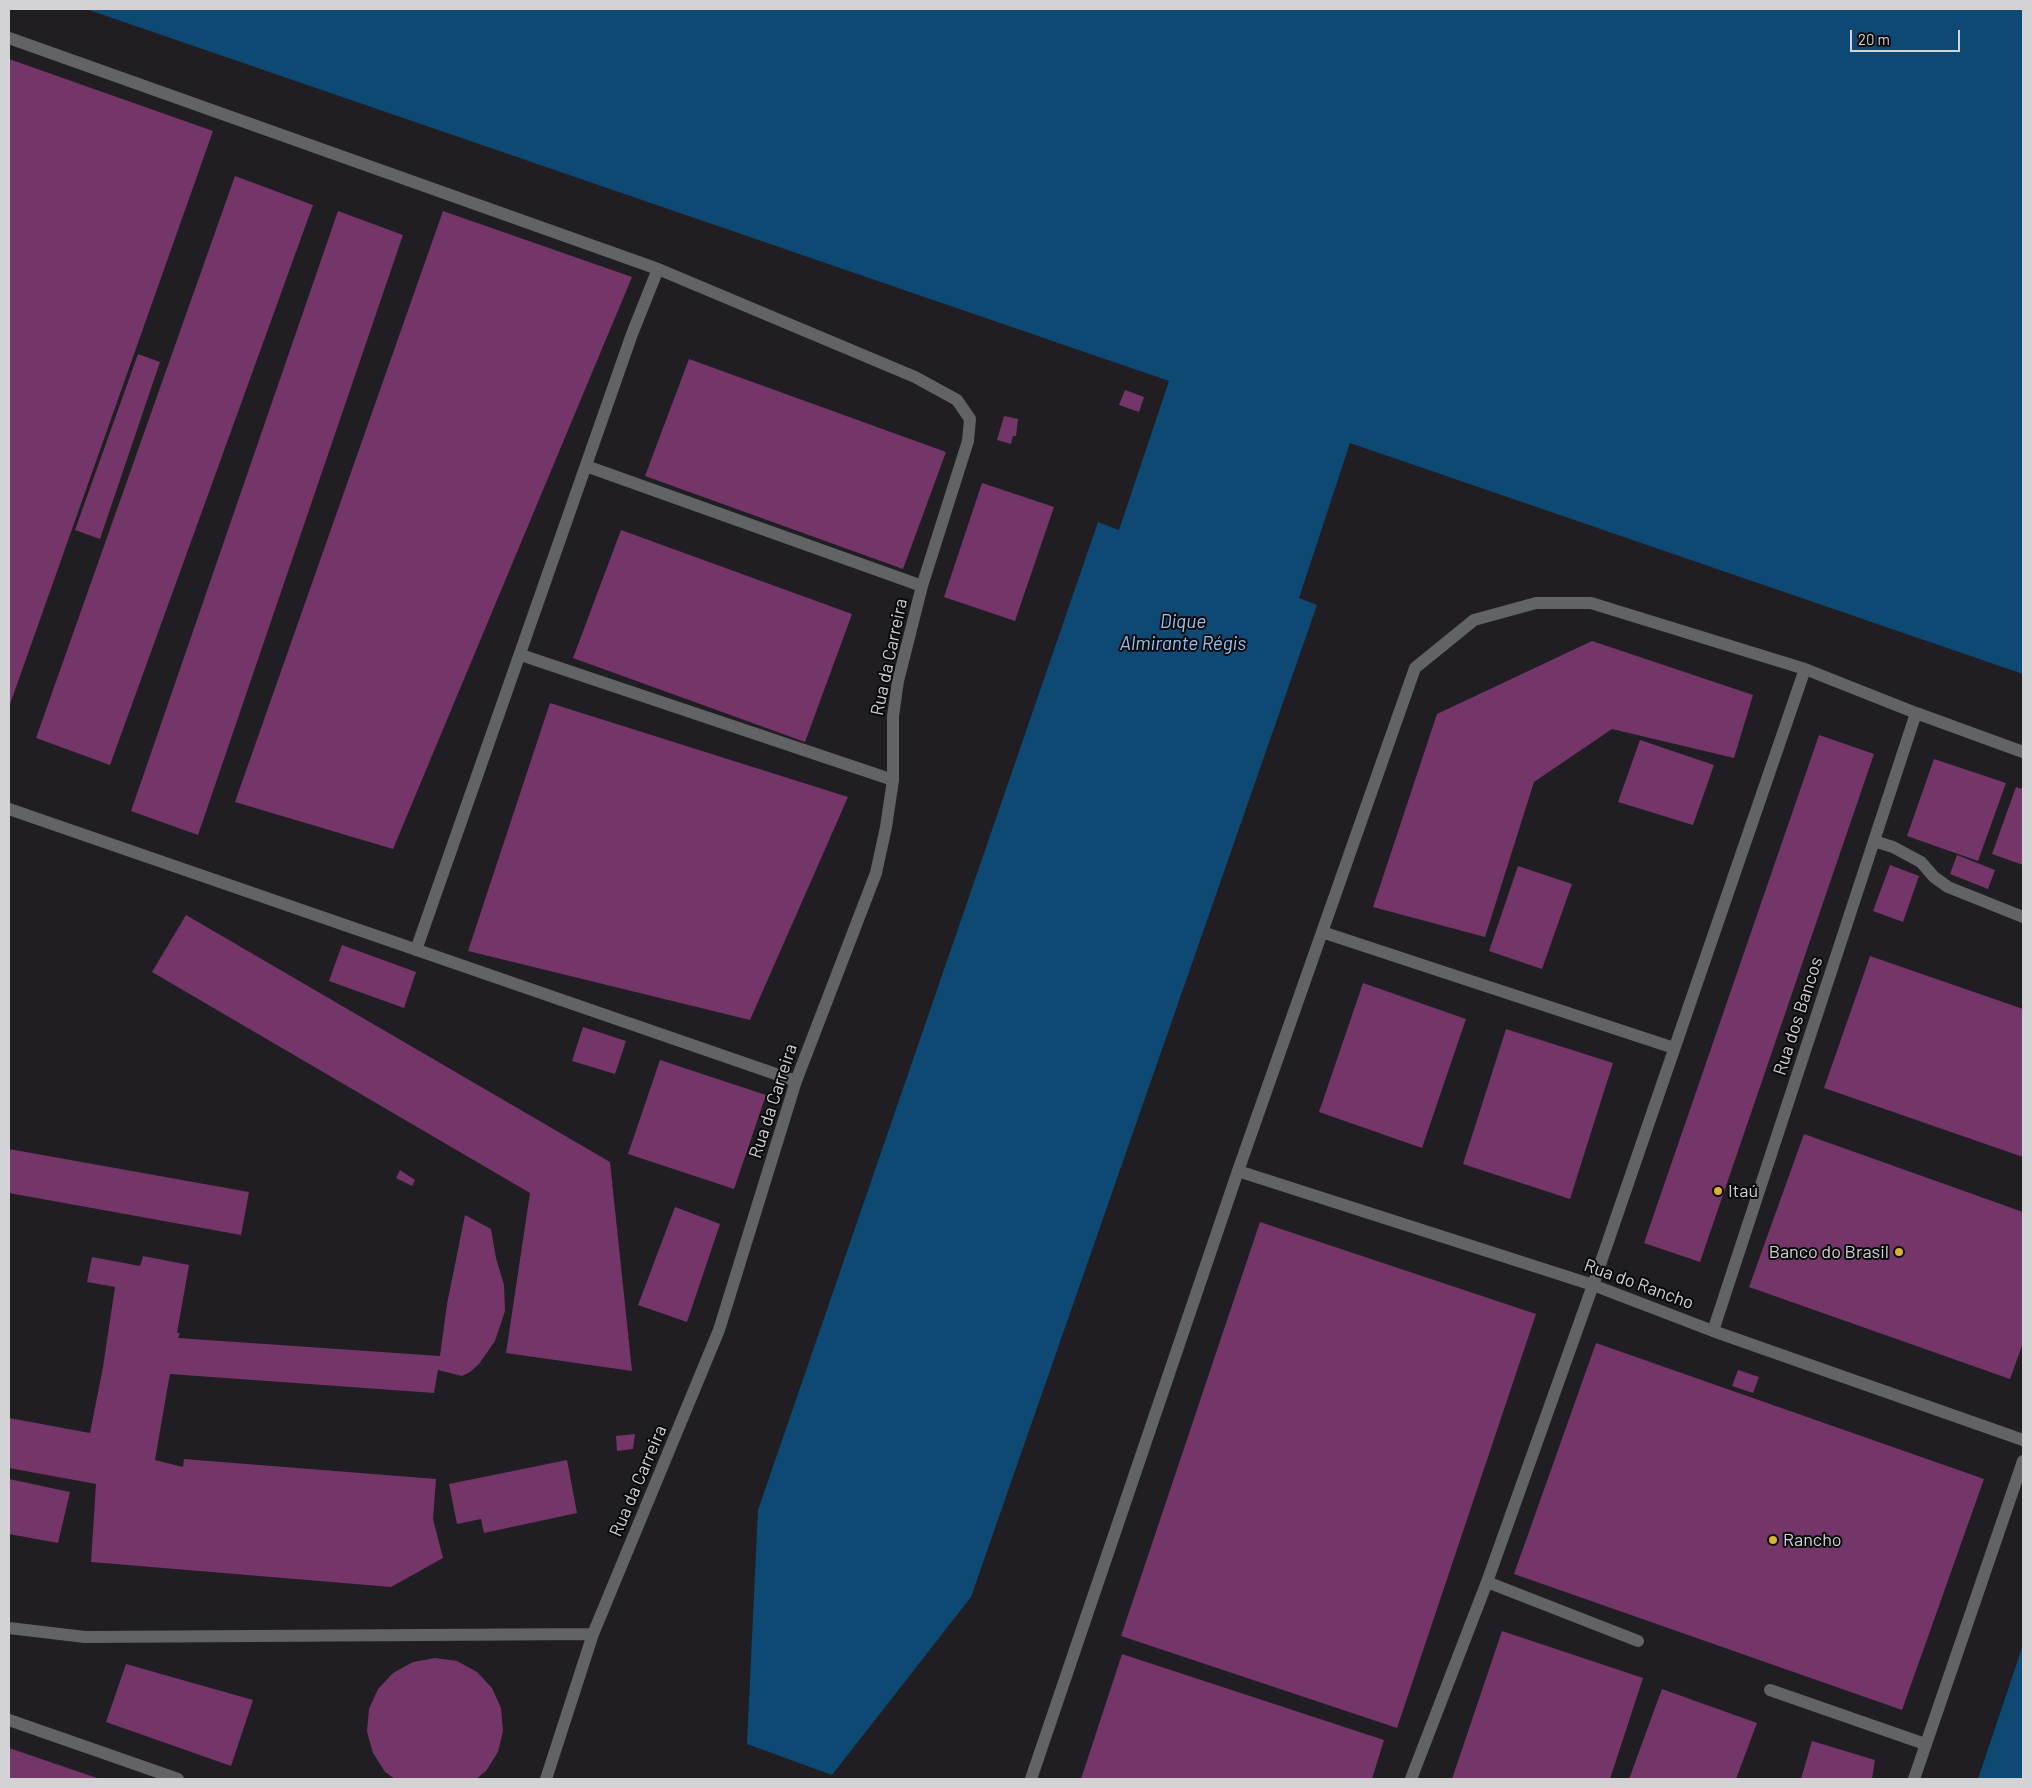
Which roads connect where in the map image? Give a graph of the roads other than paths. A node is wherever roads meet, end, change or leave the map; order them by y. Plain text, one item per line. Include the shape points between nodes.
1 (9, 38) edge
2 (658, 269) junction
3 (586, 466) junction
4 (922, 586) junction
5 (521, 655) junction
6 (1805, 669) junction
7 (1916, 713) junction
8 (2023, 752) edge
9 (892, 780) junction
10 (9, 809) edge
11 (1874, 841) junction
12 (2023, 917) edge
13 (1322, 932) junction
14 (416, 950) junction
15 (1674, 1048) junction
16 (796, 1081) junction
17 (1238, 1171) junction
18 (1593, 1285) junction
19 (1713, 1331) junction
20 (2023, 1440) edge
21 (2023, 1460) edge
22 (1487, 1582) junction
23 (9, 1628) edge
24 (593, 1634) junction
25 (1638, 1641) dead end
26 (1770, 1690) dead end
27 (9, 1720) edge
28 (1925, 1744) junction
29 (178, 1779) edge
30 (546, 1779) edge
31 (1031, 1779) edge
32 (1411, 1779) edge
33 (1914, 1779) edge

1 - 2 lane
2 - 3 lane
2 - 4 lane, Rua da Carreira via 915,377 957,400 970,419 968,441
3 - 4 lane
3 - 5 lane
4 - 9 lane, Rua da Carreira via 892,716
5 - 9 lane
5 - 14 lane
6 - 7 lane
6 - 13 lane via 1591,603 1536,603 1474,620 1415,668
6 - 15 lane
7 - 8 lane
7 - 11 lane, Rua dos Bancos
9 - 16 lane, Rua da Carreira via 876,872
10 - 14 lane
11 - 12 lane via 1921,862 1948,887
11 - 19 lane, Rua dos Bancos
13 - 15 lane
13 - 17 lane
14 - 16 lane
15 - 18 lane
16 - 24 lane, Rua da Carreira via 719,1330
17 - 18 lane, Rua do Rancho
17 - 31 lane
18 - 19 lane, Rua do Rancho
18 - 22 lane
19 - 20 lane, Rua do Rancho
21 - 28 lane
22 - 25 lane
22 - 32 lane
23 - 24 lane via 86,1637
24 - 30 lane, Rua da Carreira
26 - 28 lane
27 - 29 lane
28 - 33 lane

